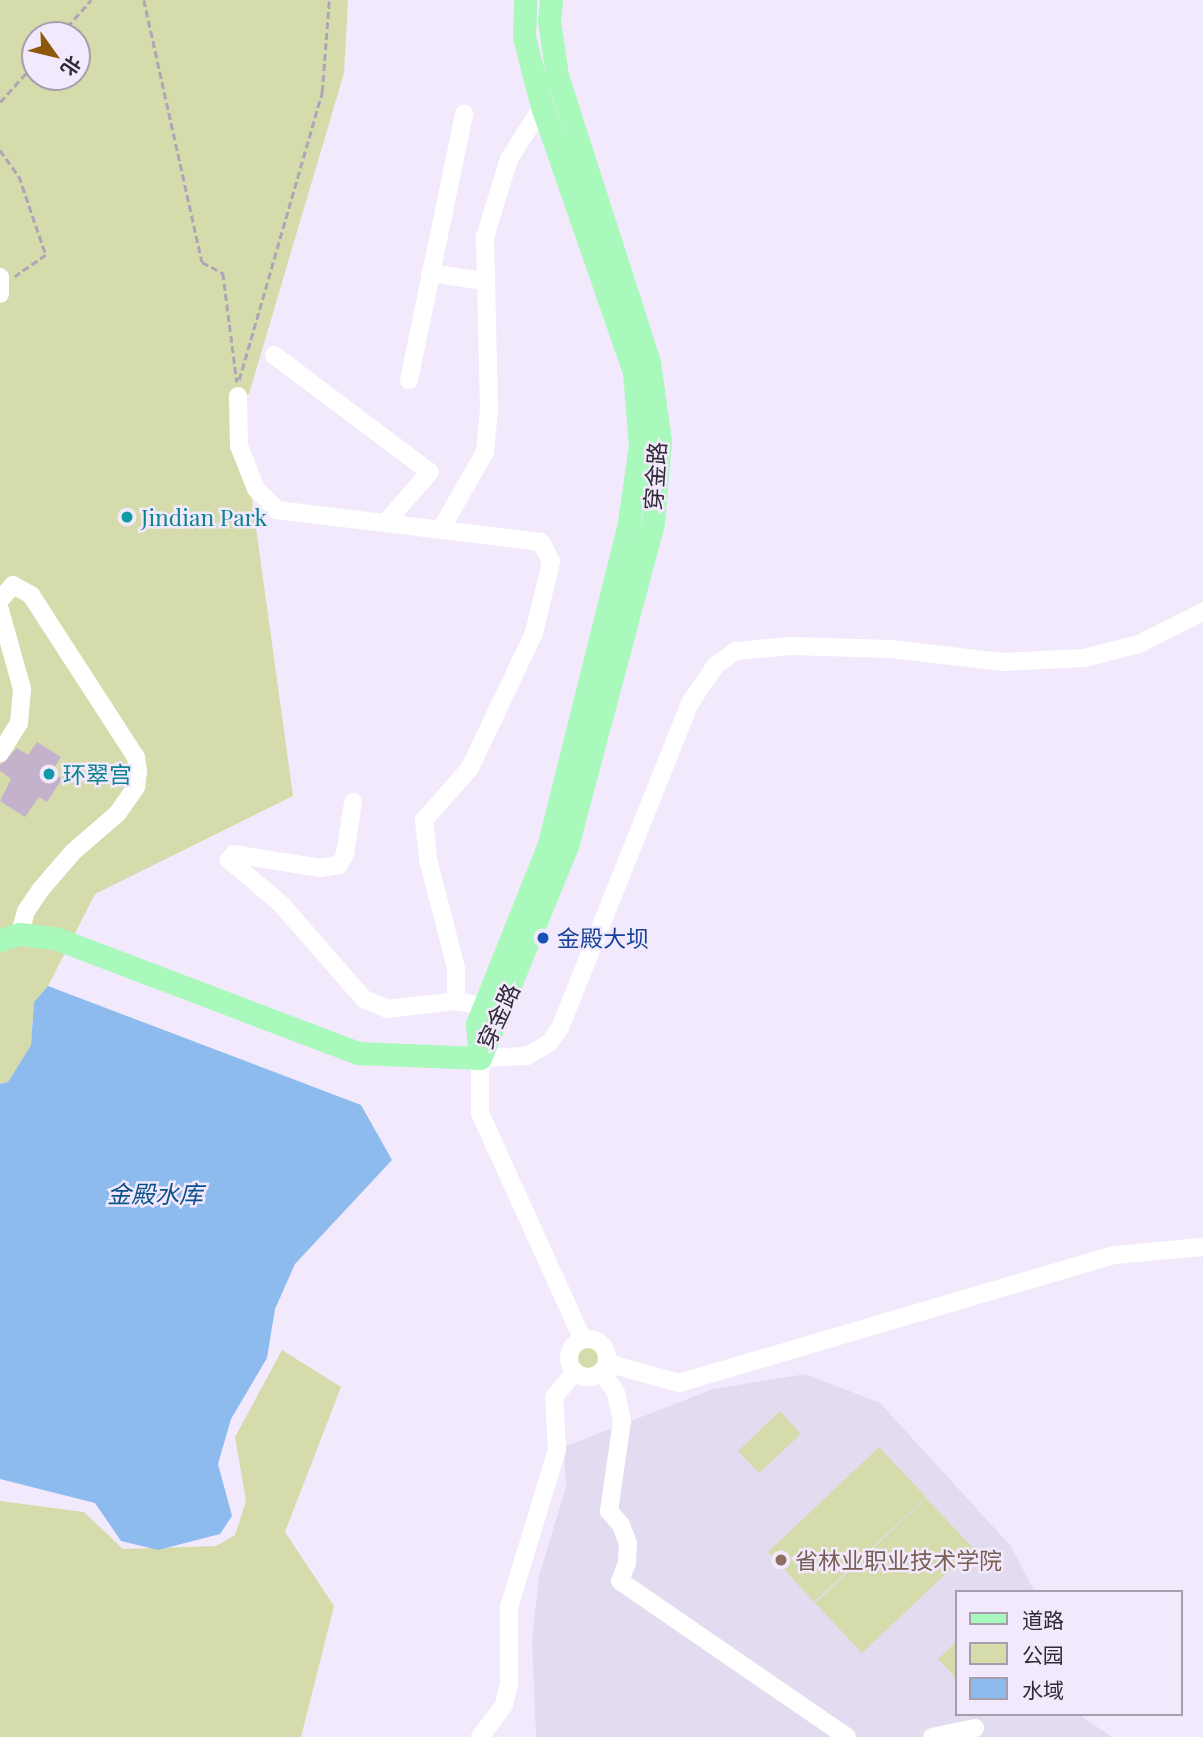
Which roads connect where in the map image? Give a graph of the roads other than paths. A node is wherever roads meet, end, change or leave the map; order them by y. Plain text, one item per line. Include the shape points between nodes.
1 (525, 0) edge
2 (551, 0) edge
3 (542, 107) junction
4 (464, 114) dead end
5 (430, 273) junction
6 (484, 281) junction
7 (274, 355) dead end
8 (409, 380) dead end
9 (238, 396) dead end
10 (385, 523) junction
11 (440, 529) junction
12 (0, 600) edge
13 (0, 610) edge
14 (1203, 612) edge
15 (0, 754) edge
16 (353, 802) dead end
17 (19, 937) edge
18 (456, 1002) junction
19 (486, 1007) junction
20 (480, 1058) junction
21 (1203, 1247) edge
22 (583, 1340) junction
23 (604, 1367) junction
24 (575, 1372) junction
25 (975, 1728) dead end
26 (481, 1737) edge
27 (847, 1737) edge
28 (932, 1737) edge

1 - 3 main road, 穿金路 via 524,37
2 - 20 main road, 穿金路 via 549,20 557,76 649,362 660,441 653,522 567,846
3 - 6 street via 509,159 485,237
3 - 19 main road, 穿金路 via 634,372 640,446 629,522 549,844
4 - 5 street
5 - 6 street
5 - 8 street
6 - 11 street via 489,410 485,452
7 - 10 street via 430,471
9 - 10 street via 239,446 256,489 277,510
10 - 11 street
11 - 18 street via 541,542 551,562 534,633 470,768 424,820 428,859 456,968
12 - 17 street via 13,585 31,595 136,757 138,772 136,787 118,813 73,852 41,889 26,911
13 - 15 street via 22,689 19,723
14 - 20 street via 1139,644 1084,659 1003,662 892,649 790,646 736,651 724,658 690,703 560,1028 549,1043 527,1056
16 - 18 street via 340,865 321,868 234,854 229,860 281,904 364,999 387,1009
17 - 20 main road via 87,948 358,1053
18 - 19 street
19 - 20 main road, 穿金路 via 477,1024
20 - 22 street via 480,1114
21 - 23 street via 1115,1255 678,1383
22 - 23 street via 600,1342
22 - 24 street via 569,1356
23 - 24 street via 590,1377
23 - 27 street via 622,1421 609,1511 628,1543 620,1581
24 - 26 street via 554,1397 556,1450 509,1607 509,1684 504,1705
25 - 28 street

